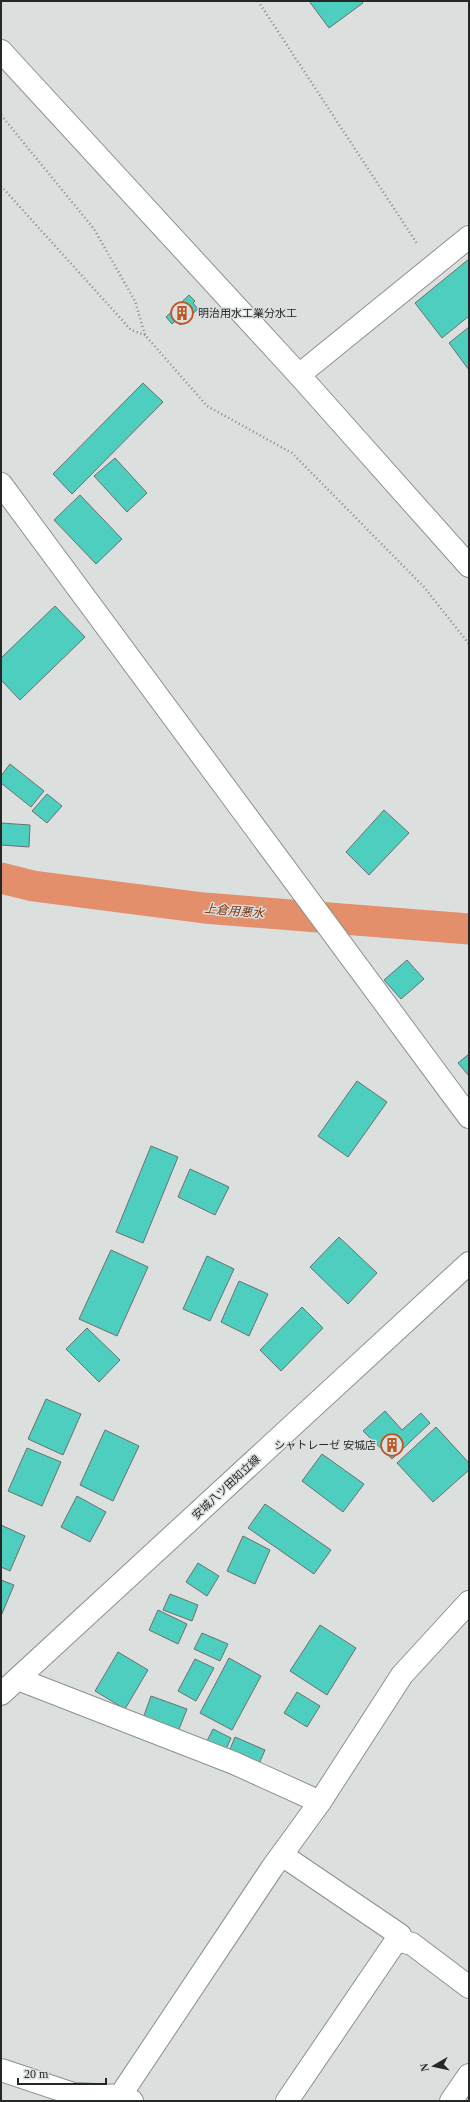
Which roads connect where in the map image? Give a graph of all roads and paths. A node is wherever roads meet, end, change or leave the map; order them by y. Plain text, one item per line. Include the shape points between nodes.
1 (258, 1) edge
2 (1, 51) edge
3 (1, 115) edge
4 (1, 186) edge
5 (469, 237) edge
6 (432, 266) junction
7 (145, 335) junction
8 (299, 375) junction
9 (1, 484) edge
10 (469, 566) edge
11 (469, 644) edge
12 (469, 1117) edge
13 (469, 1263) edge
14 (469, 1602) edge
15 (18, 1678) junction
16 (1, 1694) edge
17 (320, 1802) junction
18 (282, 1855) junction
19 (397, 1940) junction
20 (469, 1986) edge
21 (1, 2070) edge
22 (469, 2075) edge
23 (126, 2099) edge
24 (287, 2101) edge
25 (451, 2101) edge

1 - 6 path
2 - 8 street
3 - 7 path via 94,229 135,301
4 - 7 path via 131,330
5 - 6 street
6 - 8 street
7 - 11 path via 207,406 292,453 424,587
8 - 10 street
9 - 12 street
13 - 15 street, 安城八ツ田知立線
14 - 17 street via 402,1675
15 - 16 street, 安城八ツ田知立線
15 - 17 street via 234,1763
17 - 18 street
18 - 19 street via 400,1935
18 - 23 street
19 - 20 street via 412,1944
19 - 24 street
21 - 23 street via 73,2094
22 - 25 street

